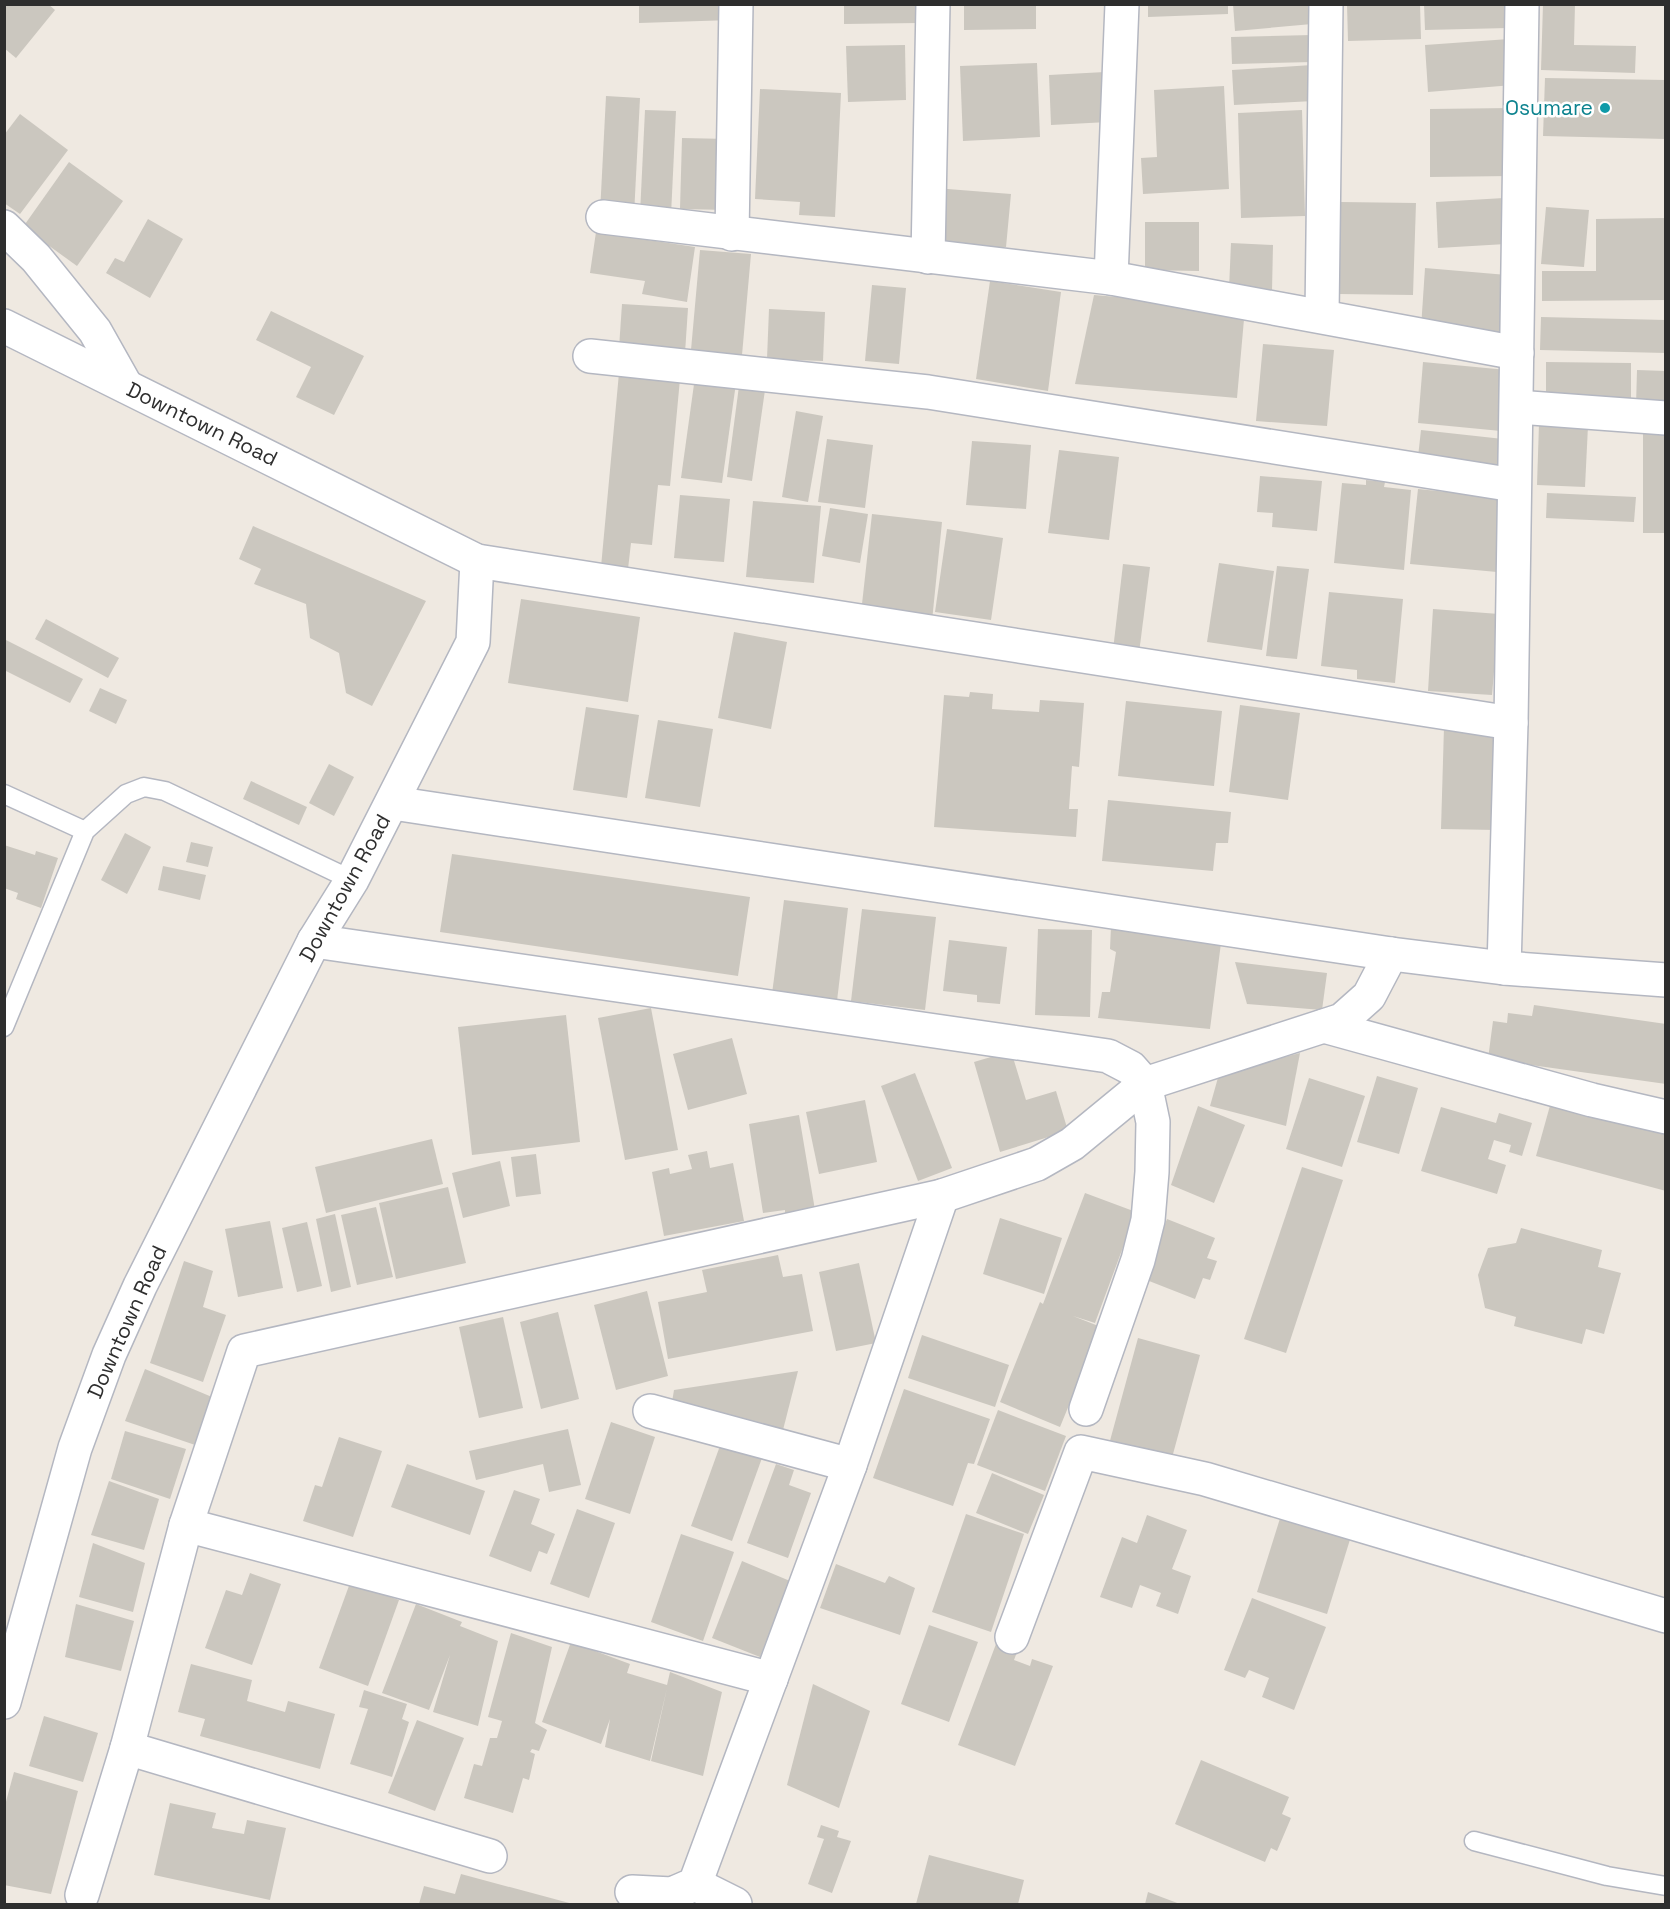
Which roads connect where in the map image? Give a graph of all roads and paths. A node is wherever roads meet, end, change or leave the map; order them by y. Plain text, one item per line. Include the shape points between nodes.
1 (736, 4) edge
2 (933, 4) edge
3 (1122, 4) edge
4 (1326, 4) edge
5 (1522, 4) edge
6 (603, 217) dead end
7 (4, 227) edge
8 (732, 234) junction
9 (928, 257) junction
10 (1111, 278) junction
11 (1322, 315) junction
12 (4, 326) edge
13 (1517, 353) junction
14 (590, 356) dead end
15 (126, 386) junction
16 (1516, 407) junction
17 (1665, 418) edge
18 (1514, 485) junction
19 (477, 561) junction
20 (1511, 723) junction
21 (4, 794) edge
22 (393, 803) junction
23 (85, 831) junction
24 (352, 880) junction
25 (314, 941) junction
26 (1391, 954) junction
27 (1504, 968) junction
28 (1665, 980) edge
29 (1324, 1026) junction
30 (4, 1027) edge
31 (1145, 1084) junction
32 (1665, 1117) edge
33 (942, 1196) junction
34 (1086, 1409) dead end
35 (650, 1411) dead end
36 (850, 1465) junction
37 (186, 1525) junction
38 (1665, 1616) edge
39 (1012, 1637) dead end
40 (771, 1679) junction
41 (4, 1702) edge
42 (127, 1748) junction
43 (1474, 1841) dead end
44 (490, 1856) dead end
45 (695, 1884) junction
46 (1665, 1886) edge
47 (632, 1892) dead end
48 (82, 1895) dead end
49 (735, 1905) edge

1 - 8 street
2 - 9 street
3 - 10 street
4 - 11 street
5 - 13 street
6 - 8 street
7 - 15 street via 36,258 95,331
8 - 9 street
9 - 10 street
10 - 11 street
11 - 13 street
12 - 15 street, Downtown Road
13 - 16 street
14 - 18 street via 928,392
15 - 19 street, Downtown Road
16 - 17 street
16 - 18 street
18 - 20 street
19 - 20 street
19 - 22 street, Downtown Road via 473,642
20 - 27 street
21 - 23 lane
22 - 24 street, Downtown Road
22 - 26 street
23 - 24 lane via 126,794 144,787 165,791
23 - 30 lane
24 - 25 street, Downtown Road
25 - 31 street via 1108,1056 1131,1068
25 - 41 street, Downtown Road via 109,1355 75,1449
26 - 27 street
26 - 29 street via 1369,996 1342,1020
27 - 28 street
29 - 31 street
29 - 32 street
31 - 33 street via 1072,1144 1037,1164
31 - 34 street via 1153,1122 1148,1220
33 - 36 street
33 - 37 street via 244,1351
35 - 36 street
36 - 40 street
37 - 40 street
37 - 42 street
38 - 39 street via 1205,1479 1081,1452
40 - 45 street
42 - 44 street
42 - 48 street
43 - 46 lane via 1607,1876
45 - 47 street via 672,1894
45 - 49 street

